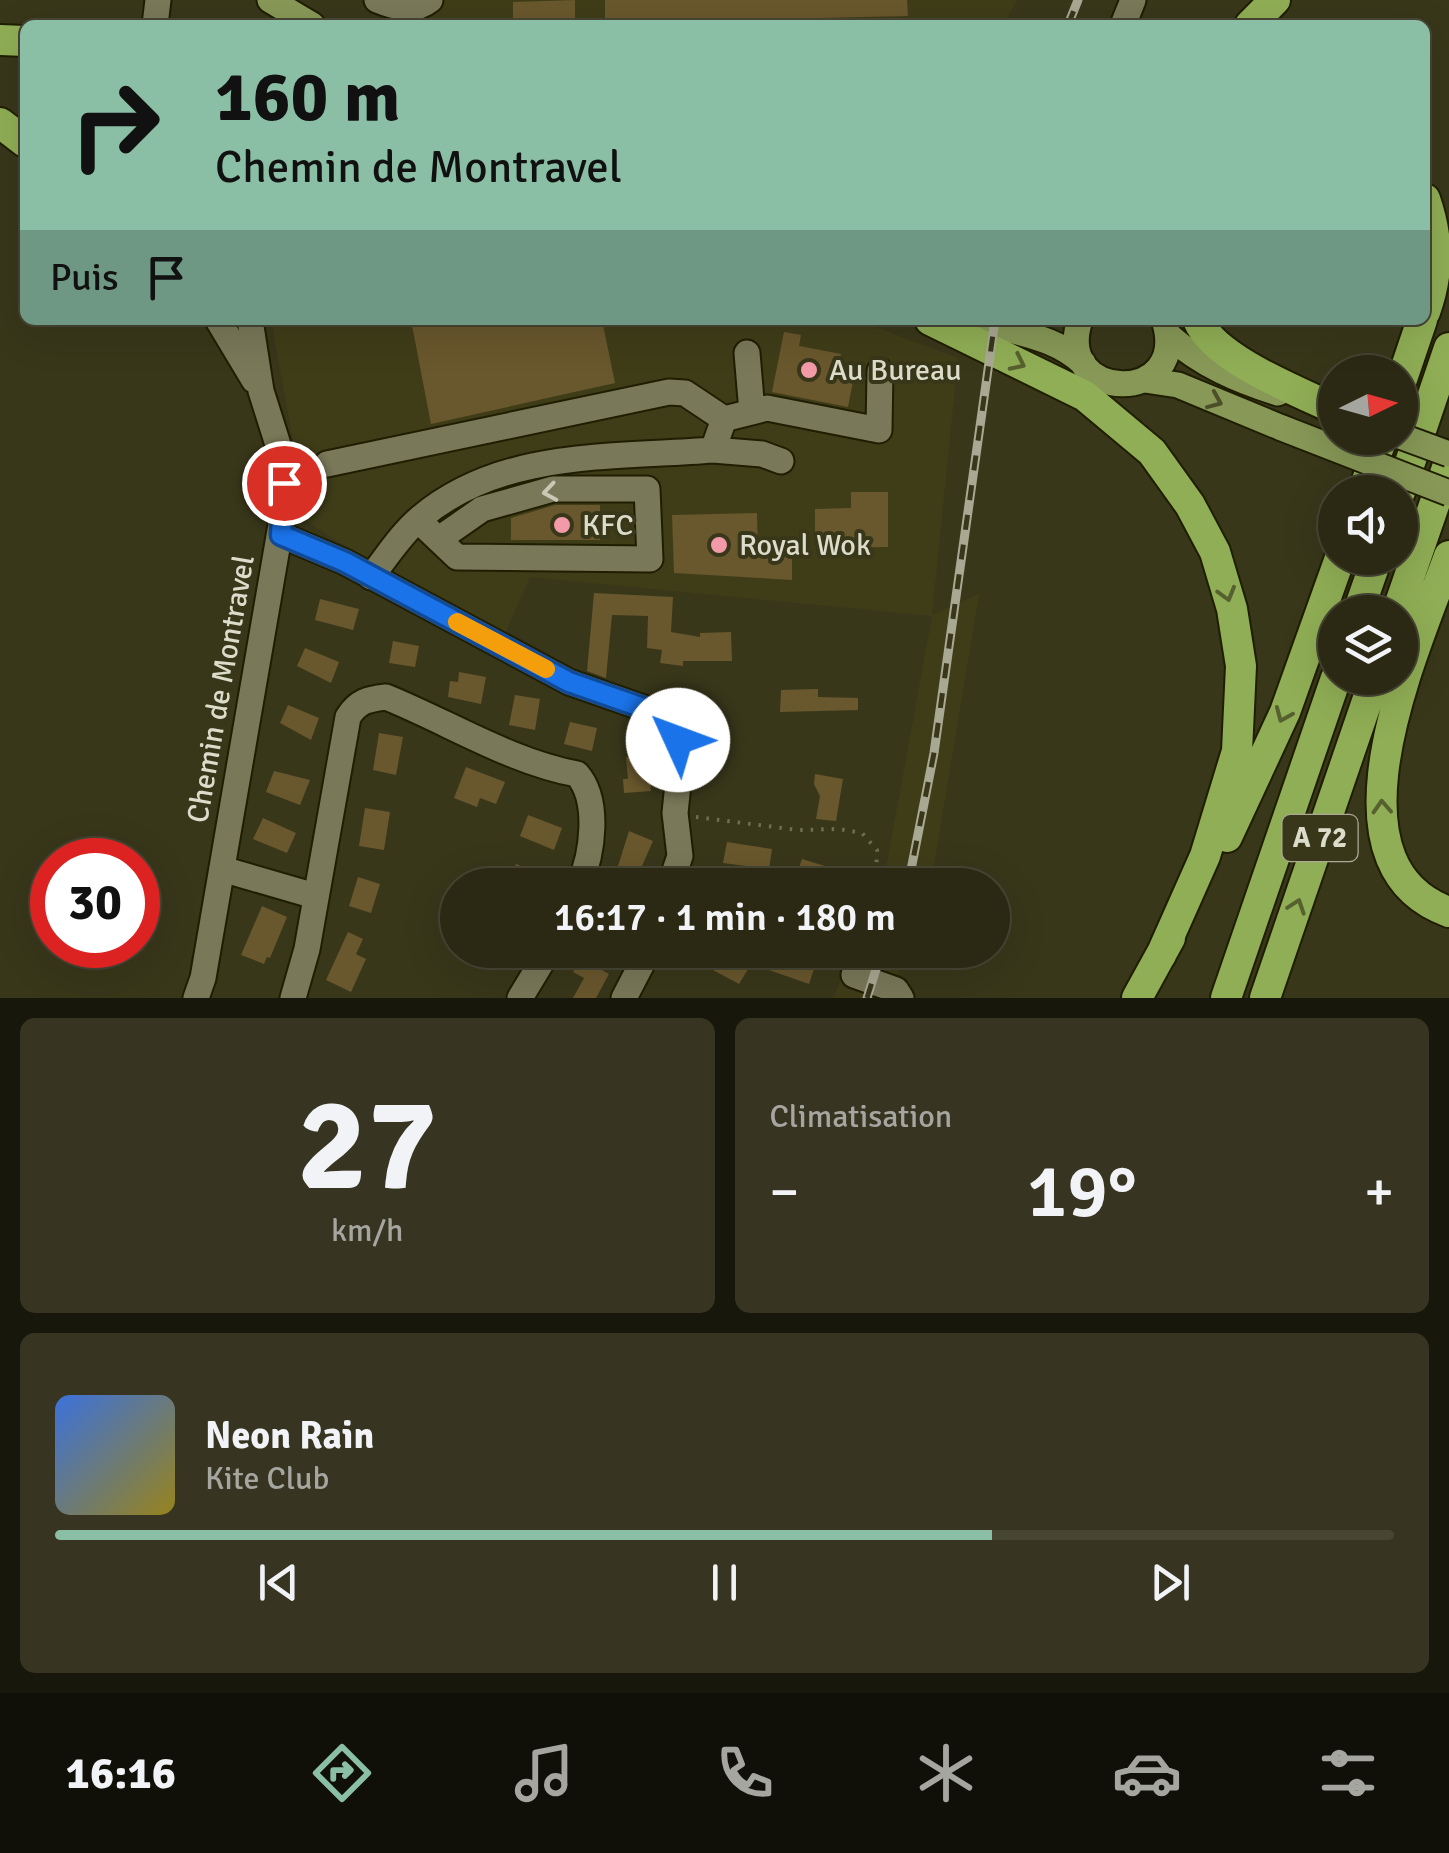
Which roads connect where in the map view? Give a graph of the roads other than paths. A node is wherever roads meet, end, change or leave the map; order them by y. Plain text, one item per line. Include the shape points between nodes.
1 (270, 0) edge
2 (364, 0) edge
3 (377, 0) edge
4 (430, 0) edge
5 (1275, 0) edge
6 (304, 20) edge
7 (381, 20) edge
8 (1255, 20) edge
9 (0, 123) edge
10 (20, 138) edge
11 (1430, 214) edge
12 (1430, 291) edge
13 (221, 325) edge
14 (251, 325) edge
15 (940, 325) edge
16 (995, 325) edge
17 (1079, 325) edge
18 (1200, 325) edge
19 (1420, 325) edge
20 (1167, 328) edge
21 (1449, 348) edge
22 (747, 354) dead end
23 (1410, 355) edge
24 (1083, 364) junction
25 (880, 371) dead end
26 (1145, 380) junction
27 (261, 391) junction
28 (1318, 402) edge
29 (1318, 406) edge
30 (752, 412) junction
31 (724, 419) junction
32 (1418, 443) edge
33 (713, 450) junction
34 (1449, 454) edge
35 (780, 460) dead end
36 (1449, 462) edge
37 (327, 464) dead end
38 (1406, 475) edge
39 (1449, 493) edge
40 (418, 520) junction
41 (281, 535) junction
42 (438, 539) junction
43 (1449, 556) edge
44 (1334, 575) edge
45 (371, 577) junction
46 (1403, 595) edge
47 (1330, 695) edge
48 (1369, 695) edge
49 (583, 868) edge
50 (676, 868) edge
51 (222, 869) junction
52 (316, 896) junction
53 (1449, 912) edge
54 (1161, 955) junction
55 (538, 968) edge
56 (640, 968) edge
57 (854, 976) dead end
58 (196, 998) edge
59 (293, 998) edge
60 (520, 998) edge
61 (624, 998) edge
62 (901, 998) edge
63 (1136, 998) edge
64 (1226, 998) edge
65 (1265, 998) edge

1 - 6 main road
2 - 7 street
3 - 4 street via 409,8
5 - 8 highway
9 - 10 highway
11 - 12 highway via 1437,262
13 - 27 street, Chemin de Montravel
14 - 27 street, Chemin de Montravel
15 -> 54 highway via 1085,396 1152,452 1215,552 1241,666 1236,751 1205,856
16 - 24 main road via 1066,348
17 - 24 main road via 1076,348
18 - 28 highway via 1236,360
19 - 23 highway
20 - 26 main road via 1162,364
20 - 29 main road via 1192,356 1231,378
21 - 38 highway
22 - 30 street
24 - 26 main road via 1108,384
25 - 30 street via 879,430 767,408
26 -> 39 main road, bridge via 1178,385
27 - 41 street, Chemin de Montravel via 280,451
30 - 31 street
31 - 33 street
31 - 37 street via 685,393 670,392
32 - 34 main road, bridge
33 - 35 street
33 - 40 street via 584,456 496,476 454,493
36 - 46 highway
40 - 42 street
40 - 45 street
41 - 45 street
41 - 51 street, Chemin de Montravel
42 -> 42 street via 458,557 650,558 648,488 553,490 482,509
53 -> 43 highway via 1400,873 1380,807 1395,710
44 -> 54 highway via 1277,728 1216,862
45 - 50 street via 569,682 652,711 670,724 681,755
47 - 64 highway, A 72
65 -> 48 highway, A 72
49 - 52 street via 589,792 576,774 386,697 368,699 348,716
51 - 52 street
51 - 58 street, Chemin de Montravel
52 - 59 street
54 - 63 highway
55 - 60 street
56 - 61 street
57 - 62 street via 896,990

